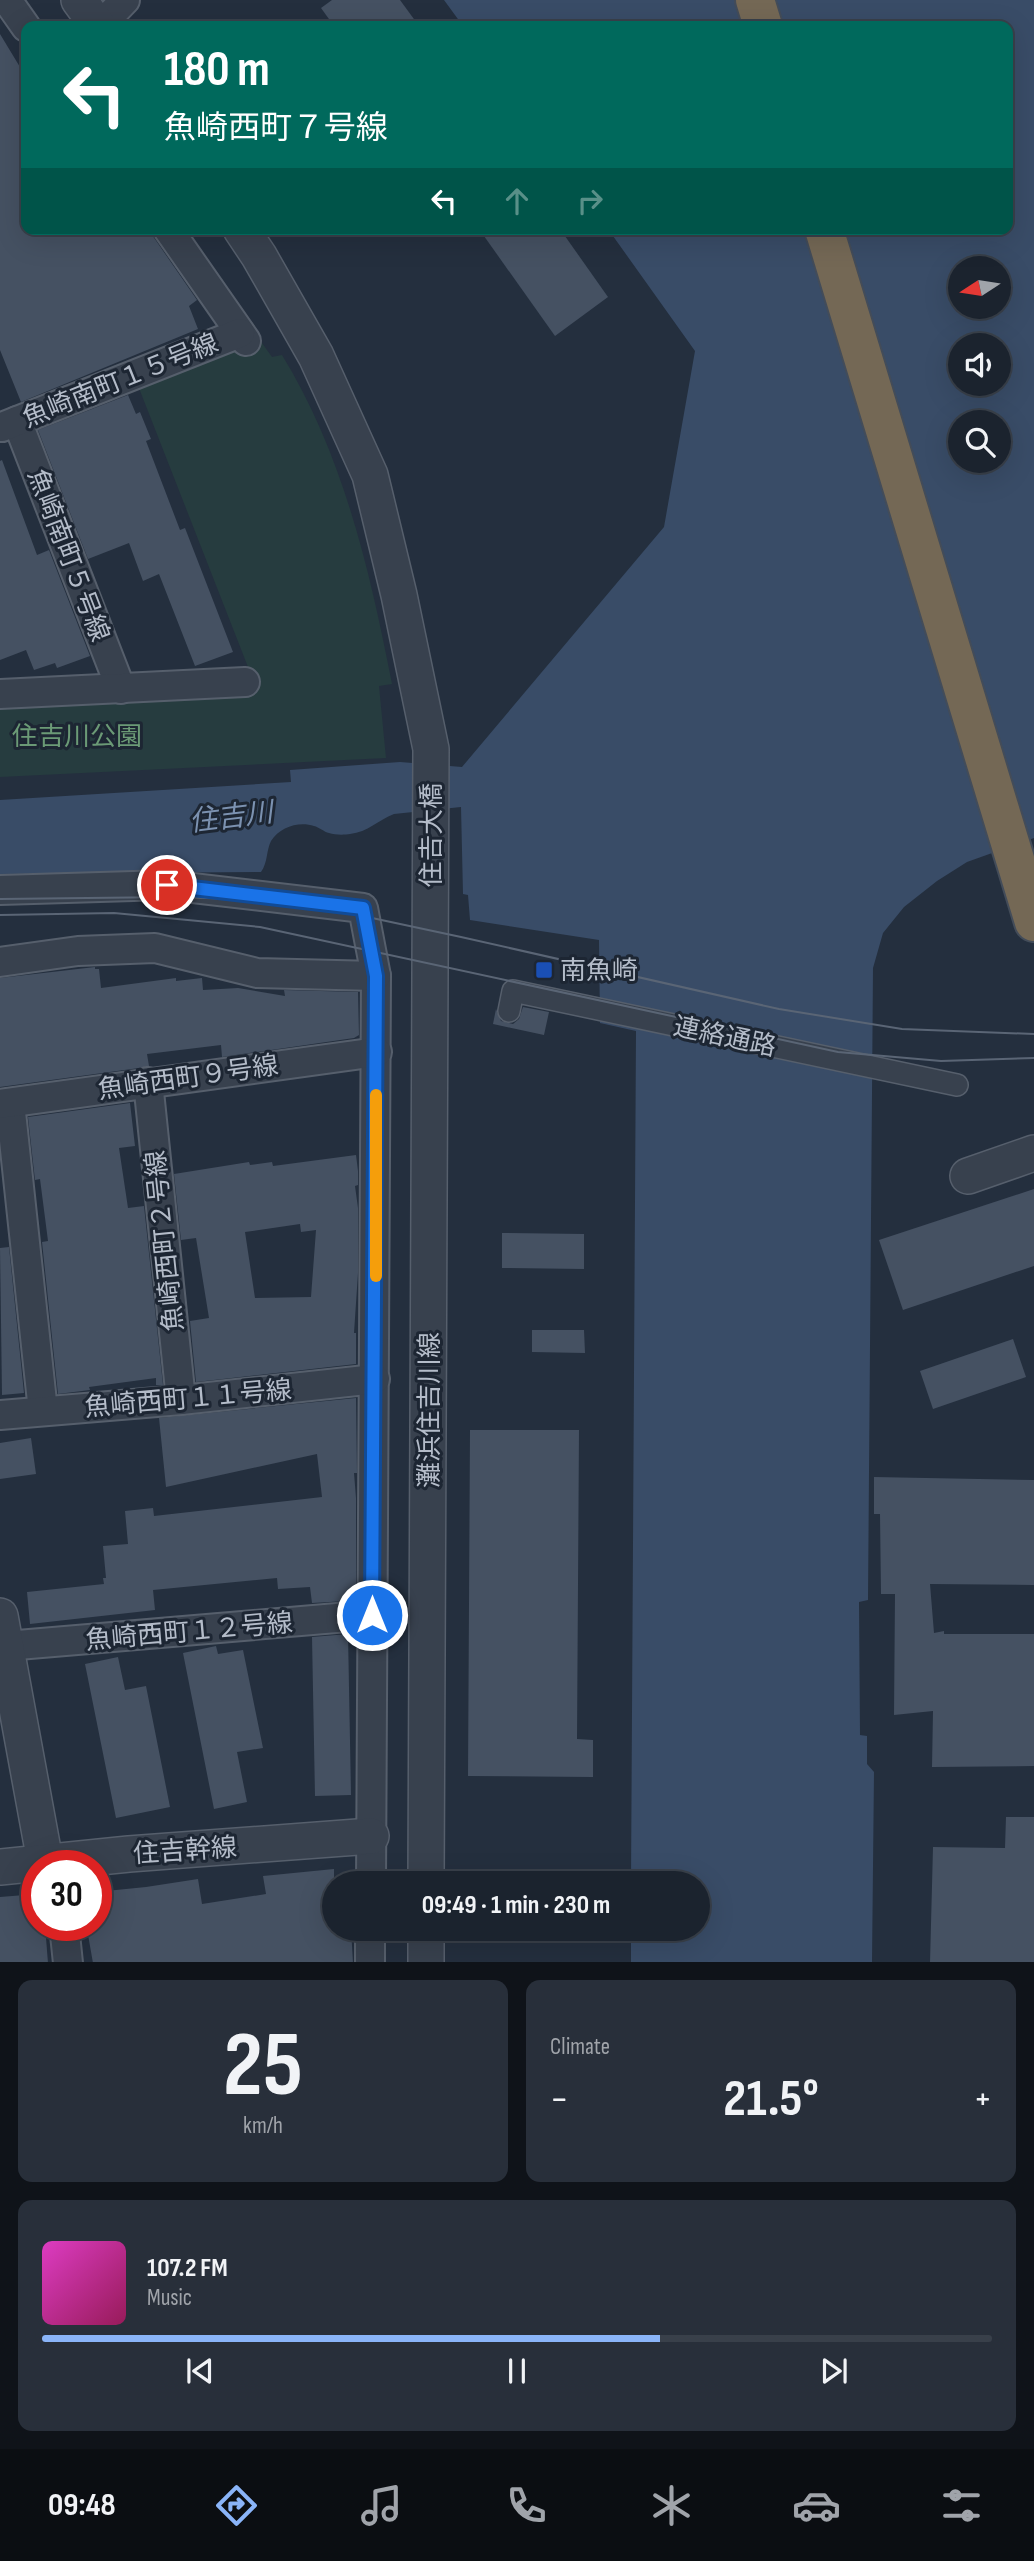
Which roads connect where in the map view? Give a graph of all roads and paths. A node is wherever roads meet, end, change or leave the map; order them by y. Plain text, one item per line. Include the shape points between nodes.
1 (7, 0) edge
2 (79, 0) edge
3 (125, 0) edge
4 (755, 0) edge
5 (22, 21) edge
6 (95, 21) edge
7 (104, 21) edge
8 (761, 21) edge
9 (172, 235) edge
10 (826, 235) edge
11 (250, 242) edge
12 (9, 424) edge
13 (245, 682) dead end
14 (121, 689) junction
15 (0, 694) edge
16 (0, 890) edge
17 (1034, 921) edge
18 (431, 938) joint
19 (0, 962) edge
20 (376, 976) junction
21 (509, 1011) dead end
22 (377, 1052) junction
23 (148, 1082) junction
24 (957, 1085) dead end
25 (5, 1104) edge
26 (1034, 1153) edge
27 (968, 1176) dead end
28 (375, 1379) junction
29 (181, 1400) junction
30 (43, 1411) junction
31 (0, 1415) edge
32 (372, 1615) junction
33 (3, 1631) edge
34 (371, 1836) junction
35 (44, 1850) edge
36 (112, 1858) edge
37 (21, 1865) edge
38 (0, 1867) edge
39 (371, 1871) edge
40 (426, 1871) edge
41 (66, 1941) edge
42 (370, 1941) edge
43 (426, 1941) edge
44 (68, 1962) edge
45 (370, 1962) edge
46 (426, 1962) edge

1 - 5 street
2 - 6 street
3 - 7 street
4 - 8 highway
9 - 12 street, 魚崎南町１５号線 via 243,337
10 - 17 highway
11 - 18 street, 住𠮷大橋 via 316,356 370,475 430,749
12 - 14 street, 魚崎南町５号線
13 - 14 street
14 - 15 street
16 - 20 street via 167,885 363,908
18 - 40 street, 灘浜住吉川線
19 - 20 street via 78,951 155,948 257,973
20 - 22 street
21 - 24 street, 連絡通路 via 513,991
22 - 23 street, 魚崎西町９号線
22 - 28 street
23 - 25 street, 魚崎西町９号線
23 - 29 street, 魚崎西町２号線
25 - 30 street
26 - 27 street
28 - 29 street, 魚崎西町１１号線
28 - 32 street
29 - 30 street, 魚崎西町１１号線
30 - 31 street, 魚崎西町１１号線
32 - 33 street, 魚崎西町１２号線
32 - 34 street
33 - 35 street
34 - 36 street, 住吉幹線
34 - 39 street
37 - 38 street, 住吉幹線
41 - 44 street
42 - 45 street
43 - 46 street

